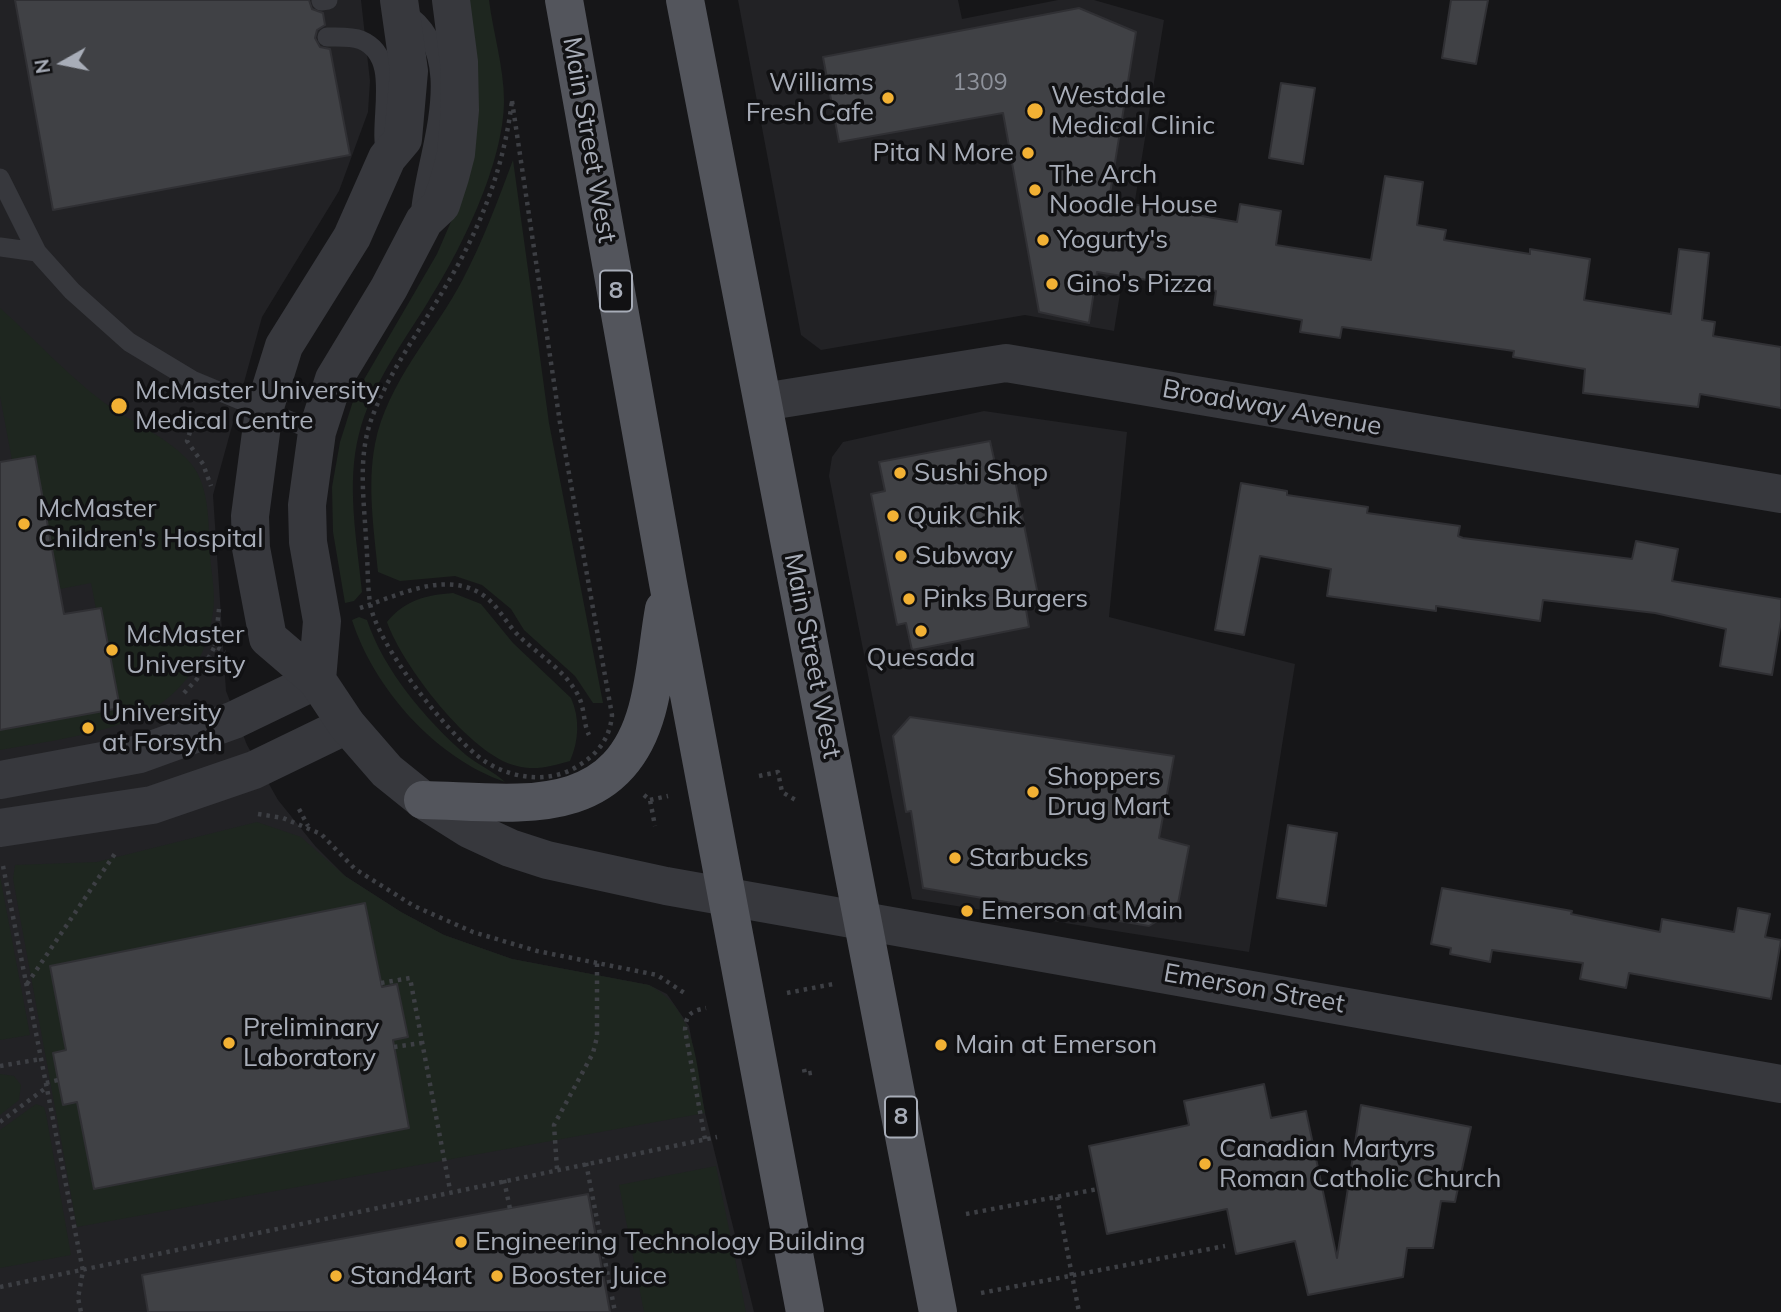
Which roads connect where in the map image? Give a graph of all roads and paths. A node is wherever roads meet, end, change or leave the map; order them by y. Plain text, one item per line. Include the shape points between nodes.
1 (451, 0) edge
2 (565, 0) edge
3 (685, 0) edge
4 (393, 3) edge
5 (327, 37) dead end
6 (387, 158) junction
7 (0, 178) edge
8 (424, 221) junction
9 (0, 247) edge
10 (37, 252) junction
11 (763, 402) junction
12 (264, 410) junction
13 (190, 432) dead end
14 (317, 432) junction
15 (187, 441) dead end
16 (1781, 494) edge
17 (668, 583) junction
18 (370, 605) junction
19 (317, 680) junction
20 (347, 725) junction
21 (597, 752) junction
22 (601, 758) dead end
23 (759, 776) dead end
24 (0, 780) edge
25 (669, 796) dead end
26 (423, 800) junction
27 (802, 805) dead end
28 (299, 809) dead end
29 (256, 814) dead end
30 (655, 825) dead end
31 (308, 826) junction
32 (1, 842) edge
33 (125, 849) dead end
34 (108, 851) dead end
35 (116, 852) junction
36 (727, 898) junction
37 (863, 921) junction
38 (597, 963) junction
39 (874, 976) junction
40 (382, 983) dead end
41 (26, 984) junction
42 (686, 994) dead end
43 (745, 1001) junction
44 (422, 1043) junction
45 (394, 1047) dead end
46 (41, 1059) junction
47 (0, 1066) edge
48 (58, 1080) dead end
49 (1781, 1084) edge
50 (47, 1085) junction
51 (0, 1122) edge
52 (717, 1137) dead end
53 (705, 1139) junction
54 (586, 1163) junction
55 (558, 1168) junction
56 (504, 1180) junction
57 (1098, 1189) dead end
58 (450, 1190) junction
59 (1057, 1196) junction
60 (510, 1209) dead end
61 (966, 1213) dead end
62 (1225, 1246) dead end
63 (83, 1272) junction
64 (1072, 1276) junction
65 (0, 1287) edge
66 (981, 1293) dead end
67 (81, 1312) edge
68 (615, 1312) edge
69 (805, 1312) edge
70 (938, 1312) edge
71 (1079, 1312) edge

1 - 8 street via 460,89 456,154 441,205
2 - 17 main road, Main Street West / 8
3 - 11 main road, Main Street West / 8
4 - 6 street, Emerson Street via 409,71 409,100 403,139
4 - 8 lane via 416,20 431,41 439,77 438,122 421,207
5 - 6 lane via 360,39 380,58 386,93 382,133
6 - 12 street, Emerson Street via 352,237 284,346
7 - 10 lane
8 - 14 street via 334,379
9 - 10 lane
10 - 12 lane via 129,342 192,380
11 - 16 street, Broadway Avenue via 1006,363
11 - 37 main road, Main Street West / 8
12 - 14 lane
12 - 19 street, Emerson Street via 250,516 262,609 268,638
13 - 15 path
14 - 19 street via 307,505 308,542 322,621
17 - 26 main road via 647,710 628,757 616,771 569,797
17 - 36 main road, Main Street West / 8
18 - 21 path via 430,586 474,589 568,681 578,695
18 - 21 path via 391,654 413,685 484,761 515,775 549,776 575,768
18 - 21 path via 362,471 370,425 477,226 502,158 512,101 560,423 612,715 611,727
19 - 20 street, Emerson Street
19 - 24 street via 234,720 140,754
20 - 26 street, Emerson Street via 387,771
20 - 32 street via 254,769 152,805
21 - 22 path
23 - 27 path via 778,772 782,792
25 - 30 path via 650,800
26 - 36 street, Emerson Street via 469,829 547,860
28 - 31 path
29 - 31 path
31 - 38 path via 355,869 414,906 473,932
32 - 41 path
33 - 35 path
34 - 35 path
35 - 41 path
36 - 37 street, Emerson Street
36 - 43 main road, Main Street West / 8
37 - 39 main road, Main Street West / 8
37 - 49 street, Emerson Street
38 - 42 path via 657,975
38 - 55 path via 597,1037 554,1125
39 - 43 path
39 - 70 main road, Main Street West / 8
40 - 44 path via 410,978
41 - 46 path
43 - 53 path via 692,1011 686,1017
43 - 69 main road, Main Street West / 8
44 - 45 path
44 - 58 path
46 - 47 path
46 - 50 path
48 - 50 path
50 - 51 path
50 - 63 path
52 - 53 path
53 - 54 path
54 - 55 path
54 - 68 path
55 - 56 path
56 - 58 path
56 - 60 path
57 - 59 path
58 - 63 path
59 - 61 path
59 - 64 path
62 - 64 path
63 - 65 path
63 - 67 path via 78,1297
64 - 66 path
64 - 71 path

